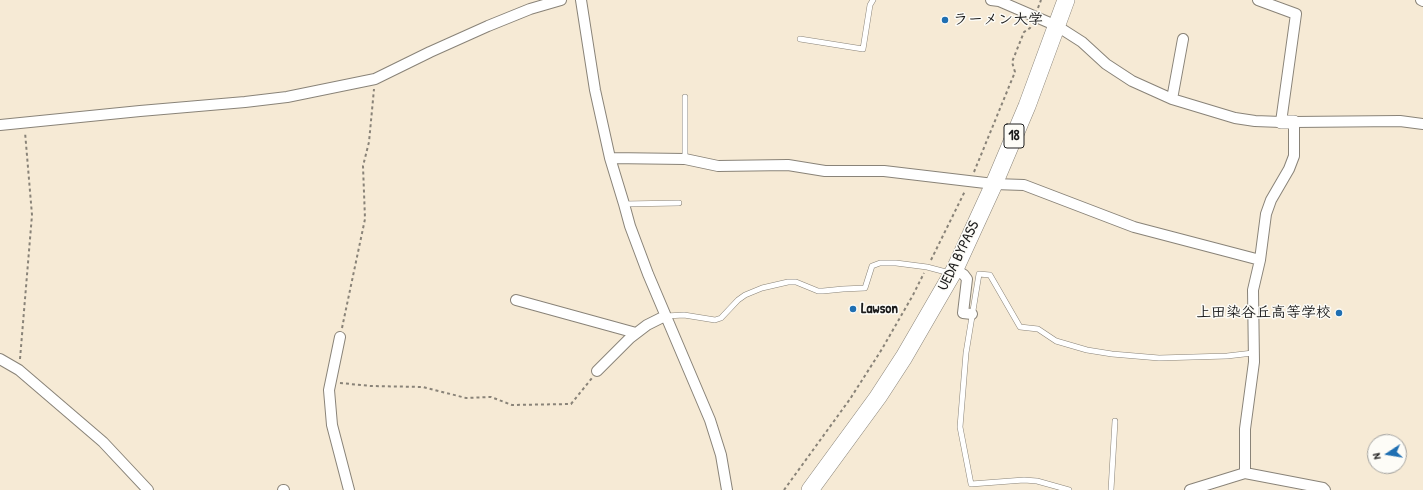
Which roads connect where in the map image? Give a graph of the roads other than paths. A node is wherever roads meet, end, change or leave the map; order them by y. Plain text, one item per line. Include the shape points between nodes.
1 (561, 0) edge
2 (581, 0) edge
3 (873, 0) edge
4 (991, 0) edge
5 (1066, 0) edge
6 (1258, 0) edge
7 (1057, 26) junction
8 (800, 39) dead end
9 (1183, 39) dead end
10 (685, 97) dead end
11 (1172, 99) junction
12 (1281, 122) junction
13 (1294, 122) junction
14 (1423, 124) edge
15 (0, 125) edge
16 (610, 158) junction
17 (685, 159) junction
18 (994, 184) junction
19 (679, 203) dead end
20 (624, 204) junction
21 (1260, 260) junction
22 (953, 272) junction
23 (516, 300) dead end
24 (972, 314) junction
25 (665, 316) junction
26 (636, 333) junction
27 (340, 337) road end
28 (1253, 353) junction
29 (0, 359) edge
30 (597, 371) road end
31 (1115, 421) dead end
32 (1245, 473) junction
33 (1203, 488) edge
34 (148, 490) edge
35 (349, 490) edge
36 (726, 490) edge
37 (810, 490) edge
38 (1069, 490) edge
39 (1111, 490) edge
40 (1190, 490) edge
41 (1325, 490) edge

1 - 15 street via 488,26 375,79 286,97
2 - 16 street via 595,90
3 - 8 lane via 863,49
4 - 7 street
5 - 7 highway, UEDA BYPASS / 18
6 - 12 street via 1296,14
7 - 11 street via 1082,42 1106,64 1132,82
7 - 18 highway, UEDA BYPASS / 18
9 - 11 street
10 - 17 lane
11 - 12 street via 1235,118
12 - 13 street
13 - 14 street via 1400,121
13 - 21 street via 1294,156 1266,214
16 - 17 street
16 - 20 street
17 - 18 street via 718,166 788,165 825,171 884,171
18 - 21 street via 1024,185 1134,227
18 - 22 highway, UEDA BYPASS / 18
19 - 20 lane
20 - 25 street
21 - 28 street via 1253,290
22 - 24 street via 964,275 967,279 963,313
22 - 25 lane via 880,263 872,266 865,288 823,292 796,282 788,282 745,295 721,318 715,320 684,315
22 - 37 highway, UEDA BYPASS / 18 via 878,398
23 - 26 street
24 - 28 lane via 978,274 990,275 1020,327 1038,329 1056,341 1087,350 1159,358
24 - 38 lane via 960,427 971,484 1024,480
25 - 26 street
25 - 36 street via 710,420 721,455
26 - 30 street
27 - 35 street via 329,390 332,425
28 - 32 street via 1245,429
29 - 34 street via 19,370 102,442
31 - 39 lane
32 - 33 street
32 - 41 street
33 - 40 street

